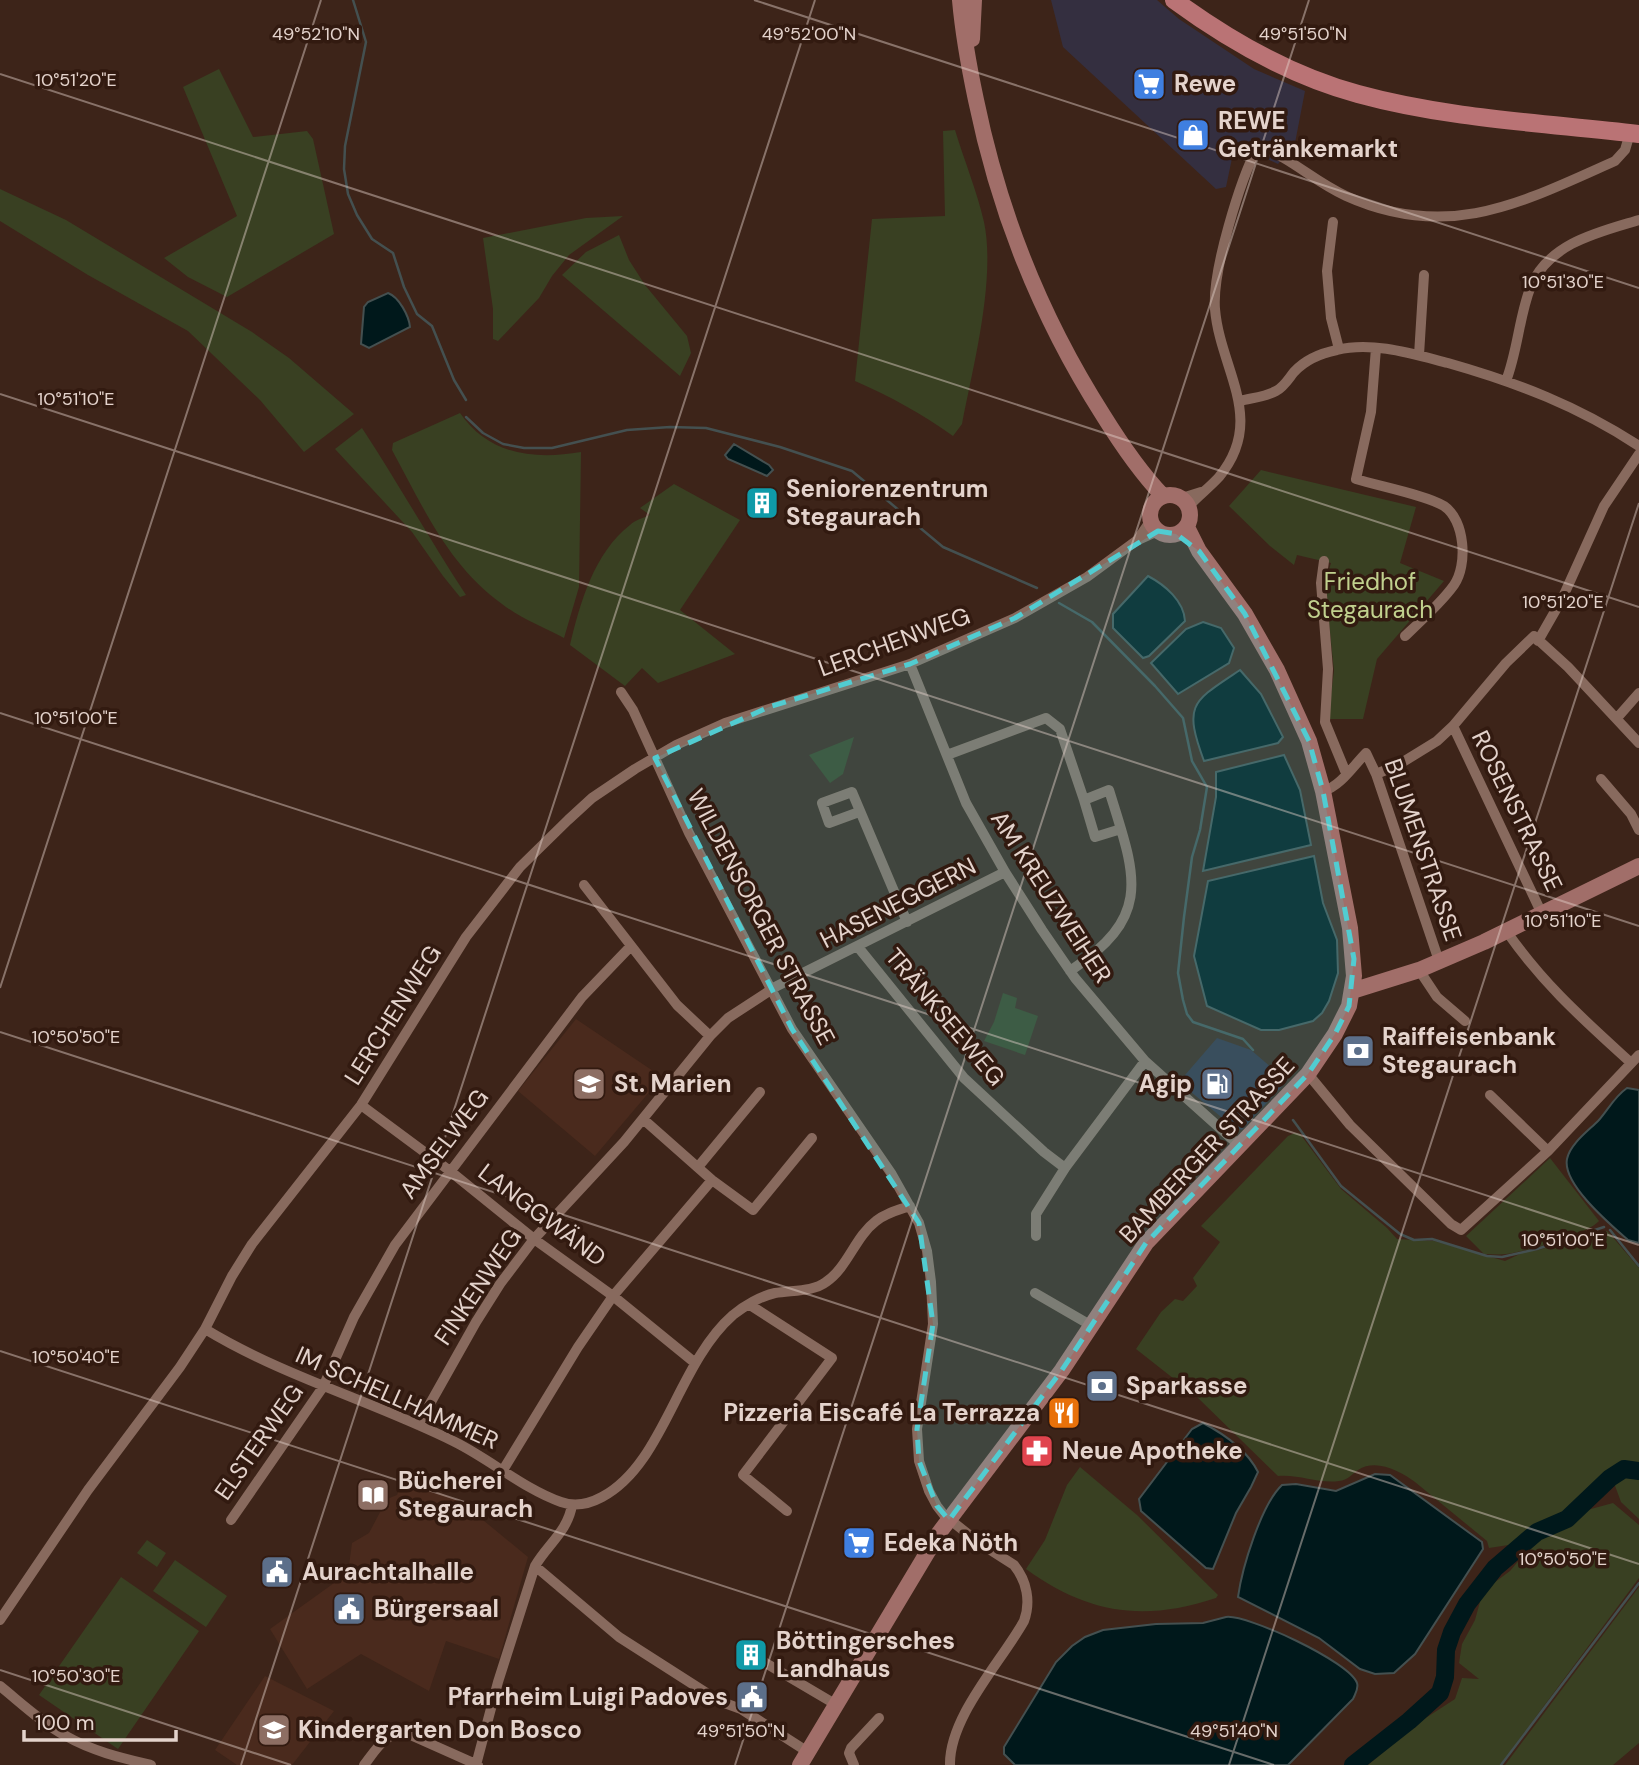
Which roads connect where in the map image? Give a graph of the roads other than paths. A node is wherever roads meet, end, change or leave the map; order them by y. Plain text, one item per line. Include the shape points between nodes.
1 (960, 0) edge
2 (974, 0) edge
3 (1174, 0) edge
4 (973, 87) junction
5 (1634, 133) edge
6 (1639, 220) edge
7 (1333, 222) dead end
8 (1424, 275) dead end
9 (1376, 348) junction
10 (1339, 349) junction
11 (1419, 355) junction
12 (1506, 381) junction
13 (1240, 401) junction
14 (1639, 446) edge
15 (1639, 454) edge
16 (1158, 500) junction
17 (1185, 502) junction
18 (1154, 526) junction
19 (1182, 531) junction
20 (1324, 561) dead end
21 (1405, 636) dead end
22 (1536, 638) junction
23 (910, 664) junction
24 (621, 692) dead end
25 (1639, 694) edge
26 (1617, 718) junction
27 (1453, 726) junction
28 (1639, 743) edge
29 (947, 755) junction
30 (655, 758) junction
31 (1346, 773) junction
32 (1376, 774) junction
33 (1601, 779) dead end
34 (1323, 791) junction
35 (1084, 800) junction
36 (859, 812) dead end
37 (1121, 829) junction
38 (1639, 830) edge
39 (1639, 866) edge
40 (1005, 872) junction
41 (584, 885) dead end
42 (1542, 914) junction
43 (907, 922) junction
44 (1507, 932) junction
45 (630, 947) junction
46 (858, 947) junction
47 (1439, 961) junction
48 (1419, 970) junction
49 (1070, 971) junction
50 (772, 990) junction
51 (1352, 991) junction
52 (1465, 1021) dead end
53 (710, 1036) junction
54 (1635, 1059) edge
55 (1145, 1061) junction
56 (1308, 1074) junction
57 (760, 1091) dead end
58 (1490, 1095) dead end
59 (361, 1105) junction
60 (643, 1119) junction
61 (812, 1138) dead end
62 (1241, 1147) junction
63 (1548, 1150) junction
64 (698, 1167) junction
65 (1065, 1168) junction
66 (450, 1171) junction
67 (712, 1180) junction
68 (909, 1206) junction
69 (1036, 1236) dead end
70 (534, 1239) junction
71 (1035, 1293) dead end
72 (613, 1296) junction
73 (750, 1305) junction
74 (1092, 1326) junction
75 (205, 1329) junction
76 (694, 1362) junction
77 (323, 1387) junction
78 (418, 1425) junction
79 (503, 1470) junction
80 (572, 1505) junction
81 (787, 1511) dead end
82 (231, 1520) dead end
83 (949, 1520) junction
84 (535, 1566) junction
85 (0, 1620) edge
86 (764, 1662) dead end
87 (0, 1686) edge
88 (835, 1704) junction
89 (879, 1718) dead end
90 (804, 1758) edge
91 (116, 1761) edge
92 (151, 1765) edge
93 (364, 1765) edge
94 (477, 1765) edge
95 (854, 1765) edge
96 (950, 1765) edge

1 - 4 main road
2 - 4 main road
3 - 5 main road via 1249,50 1358,94 1460,114
4 - 16 main road via 994,178 1030,277 1082,382
5 - 13 street via 1615,161 1530,199 1449,218 1371,207 1321,184 1281,154 1258,146 1246,169 1216,282 1217,321
6 - 12 street via 1587,237 1551,258 1531,286
7 - 10 street via 1327,271
8 - 11 street
9 - 10 street
9 - 11 street
9 - 21 street via 1371,412 1356,480 1446,508 1457,520 1462,542 1453,586
10 - 13 street via 1309,360 1275,392
11 - 12 street
12 - 14 street via 1601,421
13 - 17 street via 1239,441 1230,462 1218,478
15 - 22 street via 1604,506 1562,599
16 - 17 main road via 1176,495
16 - 18 main road
17 - 19 main road via 1190,517
18 - 19 main road via 1164,534
18 - 23 street, LERCHENWEG via 1087,577 1015,618
19 - 34 main road, BAMBERGER STRASSE via 1245,614 1277,670 1309,741
20 - 31 street via 1325,722
22 - 26 street
22 - 27 street via 1506,663
23 - 29 street, AM KREUZWEIHER
23 - 30 street, LERCHENWEG via 724,723
24 - 30 street
25 - 26 street
26 - 28 street
27 - 32 street via 1418,753
27 - 42 street, ROSENSTRASSE
29 - 35 street via 1046,718 1060,729
29 - 40 street, AM KREUZWEIHER via 966,803
30 - 50 street, WILDENSORGER STRASSE
30 - 59 street, LERCHENWEG via 592,798 520,867 466,937
31 - 32 street, BLUMENSTRASSE via 1366,752
31 - 34 street
32 - 47 street, BLUMENSTRASSE
33 - 38 street
34 - 51 main road, BAMBERGER STRASSE via 1351,938
35 - 37 street via 1095,837
35 - 37 street via 1109,790
36 - 43 street
37 - 49 street via 1132,870 1129,907 1107,943
39 - 42 main road
40 - 43 street, HASENEGGERN
40 - 49 street, AM KREUZWEIHER
41 - 45 street
42 - 44 main road
43 - 46 street, HASENEGGERN
44 - 47 main road
44 - 54 street via 1557,995
45 - 53 street via 677,1005
45 - 66 street, AMSELWEG via 583,997
46 - 50 street, HASENEGGERN
46 - 65 street, TRÄNKSEEWEG via 964,1078
47 - 48 main road
48 - 51 main road
48 - 52 street via 1437,997
49 - 55 street, AM KREUZWEIHER
50 - 53 street, HASENEGGERN via 728,1018
50 - 68 street, WILDENSORGER STRASSE via 792,1029
51 - 56 main road, BAMBERGER STRASSE via 1335,1034
53 - 60 street, FINKENWEG
54 - 63 street
55 - 62 street, AM KREUZWEIHER
55 - 65 street
56 - 62 main road, BAMBERGER STRASSE
56 - 63 street via 1397,1173 1461,1230
57 - 64 street
58 - 63 street
59 - 66 street, LANGGWÄND
59 - 75 street, LERCHENWEG via 252,1244
60 - 64 street
60 - 70 street, FINKENWEG
61 - 67 street via 753,1210
62 - 74 main road, BAMBERGER STRASSE via 1146,1243
64 - 67 street
65 - 69 street via 1036,1214
66 - 70 street, LANGGWÄND
66 - 77 street, AMSELWEG via 396,1245 354,1317
67 - 72 street
68 - 73 street via 875,1222 824,1284 772,1293
68 - 83 street, WILDENSORGER STRASSE via 927,1251 933,1324 917,1429 919,1461 937,1506
70 - 72 street, LANGGWÄND
70 - 78 street, FINKENWEG via 499,1284
71 - 74 street
72 - 76 street, LANGGWÄND
72 - 79 street
73 - 76 street via 711,1338
73 - 81 street via 832,1358 744,1475
74 - 83 main road, BAMBERGER STRASSE
75 - 77 street, IM SCHELLHAMMER
75 - 85 street, LERCHENWEG
76 - 80 street via 634,1472 600,1498
77 - 78 street, IM SCHELLHAMMER
77 - 82 street, ELSTERWEG
78 - 79 street, IM SCHELLHAMMER
79 - 80 street, IM SCHELLHAMMER
80 - 84 street via 567,1526
83 - 88 main road, BAMBERGER STRASSE
83 - 96 street via 1022,1574 1027,1613 962,1721
84 - 90 street via 619,1637 719,1701 741,1709
84 - 94 street
86 - 88 street
87 - 91 street via 67,1737
88 - 90 main road, BAMBERGER STRASSE
89 - 95 street via 851,1748
91 - 92 street
93 - 94 street via 397,1732

